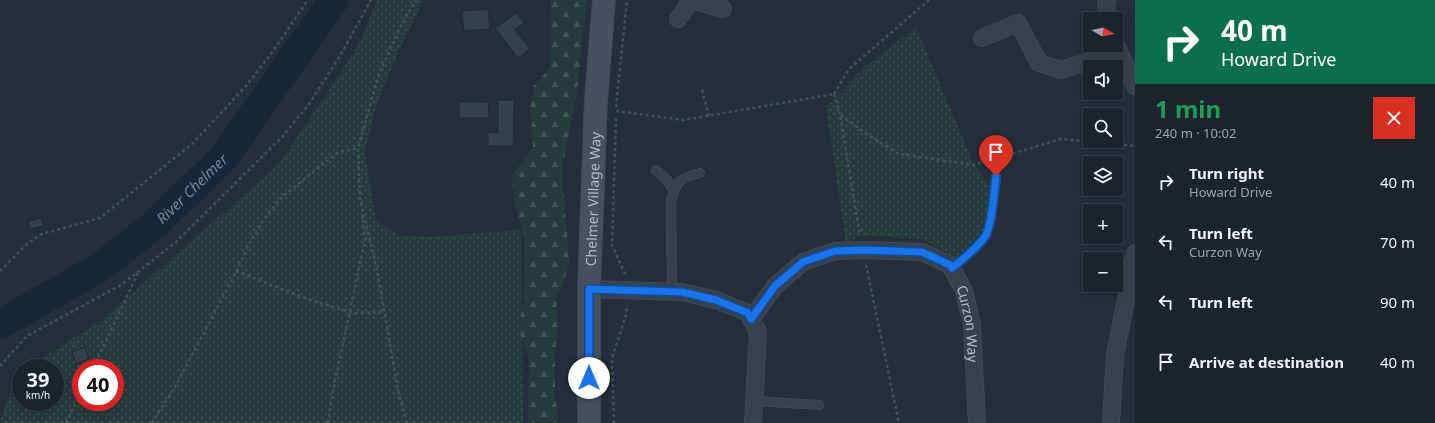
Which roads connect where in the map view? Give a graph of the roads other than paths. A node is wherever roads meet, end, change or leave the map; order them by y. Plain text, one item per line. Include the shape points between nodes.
1 (604, 0) edge
2 (1107, 0) edge
3 (691, 1) edge
4 (723, 9) dead end
5 (1107, 12) edge
6 (678, 19) dead end
7 (982, 38) dead end
8 (1107, 52) edge
9 (1119, 52) edge
10 (1135, 86) edge
11 (656, 170) dead end
12 (700, 173) dead end
13 (996, 176) dead end
14 (674, 192) junction
15 (1135, 253) edge
16 (952, 268) junction
17 (1133, 279) edge
18 (589, 289) junction
19 (672, 292) junction
20 (751, 319) junction
21 (754, 401) junction
22 (819, 405) dead end
23 (589, 423) edge
24 (753, 423) edge
25 (977, 423) edge
26 (1111, 423) edge

1 - 18 street, Chelmer Village Way via 596,100
2 - 5 street
3 - 4 street
3 - 6 street
7 - 8 street via 1018,23 1039,62 1061,70
9 - 10 street
11 - 14 lane via 668,180
12 - 14 lane via 680,180
13 - 16 lane via 988,230
14 - 19 lane via 671,201
15 - 17 street
16 - 20 street, Curzon Way via 922,252 835,251 803,262 775,286
16 - 25 street, Curzon Way via 964,291 972,324
17 - 26 street via 1115,355
18 - 19 street
18 - 23 street, Chelmer Village Way
19 - 20 street via 716,300 748,313
20 - 21 street via 758,332
21 - 22 lane
21 - 24 street

